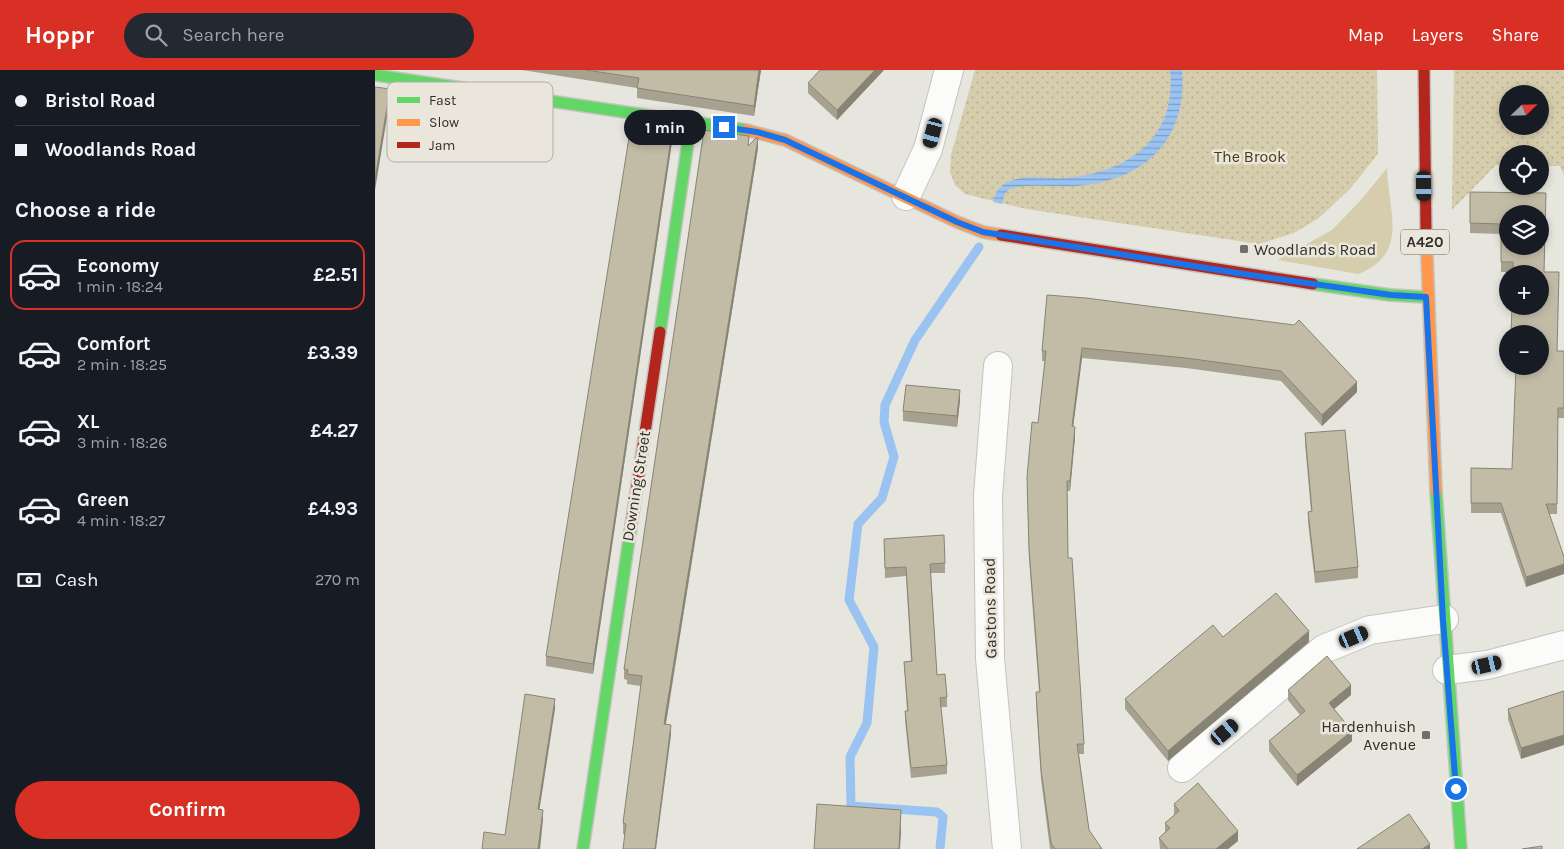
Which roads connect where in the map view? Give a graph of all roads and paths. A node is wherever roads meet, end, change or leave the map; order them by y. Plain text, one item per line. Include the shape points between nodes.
1 (949, 70) edge
2 (1423, 70) edge
3 (375, 75) edge
4 (422, 82) edge
5 (553, 101) edge
6 (691, 122) junction
7 (906, 196) junction
8 (1426, 297) junction
9 (998, 366) dead end
10 (1443, 620) junction
11 (1564, 645) edge
12 (1447, 670) junction
13 (1182, 768) dead end
14 (583, 849) edge
15 (1007, 849) edge
16 (1461, 849) edge

1 - 7 street via 929,149
2 - 8 street, A420
3 - 4 street
5 - 6 street
6 - 7 street via 757,132 785,140
6 - 14 street, Downing Street
7 - 8 street via 974,229 1018,239 1369,292
8 - 10 street, A420
9 - 15 street, Gastons Road via 988,496 991,658
10 - 12 street, A420
10 - 13 street via 1369,630 1324,650
11 - 12 street via 1487,665
12 - 16 street, A420

